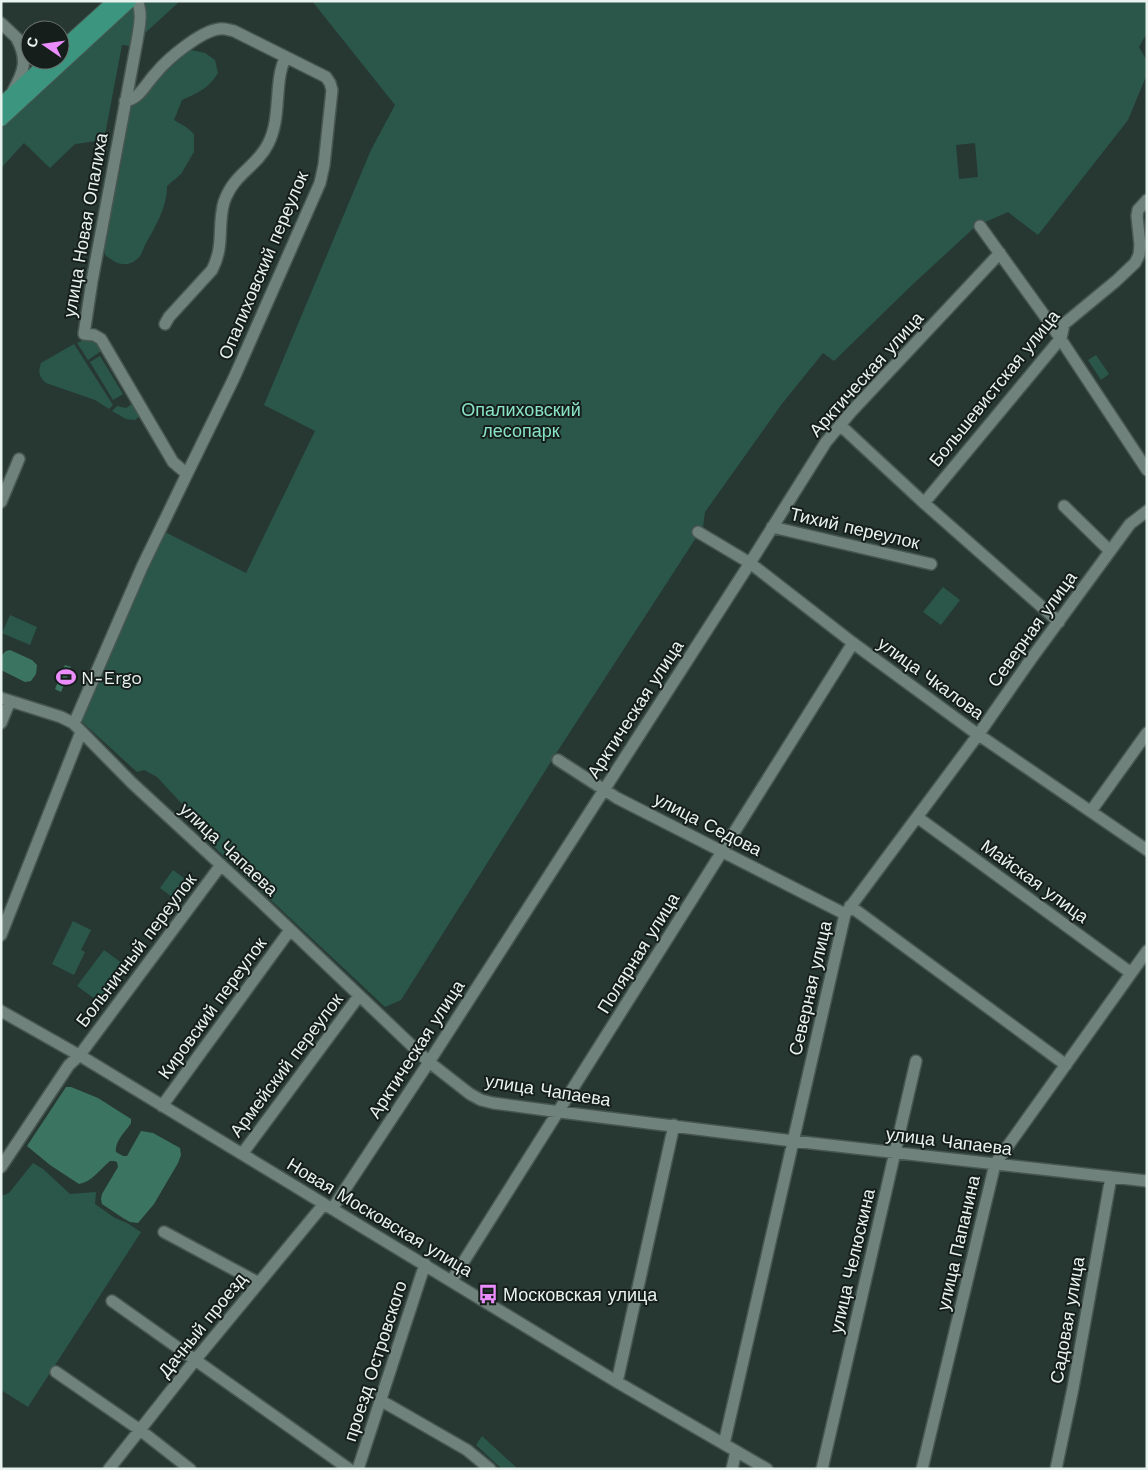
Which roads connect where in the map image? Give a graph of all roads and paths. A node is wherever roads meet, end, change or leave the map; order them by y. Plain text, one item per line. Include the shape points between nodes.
1 (115, 1) edge
2 (129, 1) edge
3 (136, 1) edge
4 (1, 23) edge
5 (10, 38) edge
6 (70, 40) edge
7 (70, 46) edge
8 (285, 57) junction
9 (40, 70) edge
10 (42, 70) edge
11 (6, 100) edge
12 (125, 101) junction
13 (1, 119) edge
14 (1147, 200) edge
15 (980, 226) dead end
16 (1000, 253) junction
17 (164, 324) dead end
18 (1060, 338) junction
19 (840, 425) junction
20 (18, 459) dead end
21 (1147, 470) edge
22 (187, 474) junction
23 (1, 502) edge
24 (924, 503) junction
25 (1064, 506) dead end
26 (1147, 511) edge
27 (772, 527) junction
28 (698, 532) dead end
29 (1110, 551) junction
30 (750, 564) junction
31 (931, 564) dead end
32 (1059, 622) junction
33 (853, 643) junction
34 (5, 700) edge
35 (1, 722) edge
36 (73, 723) junction
37 (81, 732) junction
38 (1147, 733) edge
39 (978, 735) junction
40 (558, 760) dead end
41 (604, 789) junction
42 (1091, 811) junction
43 (917, 817) junction
44 (1147, 850) edge
45 (722, 851) junction
46 (221, 865) junction
47 (848, 910) junction
48 (290, 930) junction
49 (1, 935) edge
50 (1147, 951) edge
51 (1131, 973) junction
52 (359, 996) junction
53 (1, 1011) edge
54 (79, 1056) junction
55 (916, 1061) dead end
56 (428, 1062) junction
57 (1066, 1065) junction
58 (162, 1106) junction
59 (560, 1112) junction
60 (674, 1125) junction
61 (793, 1141) junction
62 (895, 1152) junction
63 (242, 1154) junction
64 (995, 1164) junction
65 (1, 1167) edge
66 (1111, 1177) junction
67 (1147, 1181) edge
68 (328, 1206) junction
69 (164, 1232) dead end
70 (425, 1264) junction
71 (452, 1280) junction
72 (259, 1283) junction
73 (112, 1301) dead end
74 (196, 1359) junction
75 (56, 1372) dead end
76 (617, 1382) junction
77 (380, 1400) junction
78 (140, 1430) junction
79 (724, 1444) junction
80 (736, 1451) junction
81 (109, 1469) edge
82 (190, 1469) edge
83 (349, 1469) edge
84 (358, 1469) edge
85 (490, 1469) edge
86 (732, 1469) edge
87 (767, 1469) edge
88 (822, 1469) edge
89 (922, 1469) edge
90 (1056, 1469) edge

1 - 6 main road
2 - 7 main road
3 - 12 street, улица Новая Опалиха via 140,16
4 - 5 street
5 - 11 street via 24,54 24,62 20,79
8 - 12 street, Опалиховский переулок via 234,31 214,30 174,55 136,96
8 - 17 street via 274,127 263,153 231,186 222,212 217,261
8 - 22 street, Опалиховский переулок via 326,76 332,90 320,183 234,378
9 - 11 main road
10 - 13 main road
12 - 22 street, улица Новая Опалиха via 84,334 101,339 173,462
14 - 18 street, Большевистская улица via 1138,210 1140,245 1135,262 1064,324
15 - 16 street
16 - 18 street
16 - 19 street, Арктическая улица
18 - 21 street
18 - 24 street, Большевистская улица
19 - 24 street
19 - 27 street, Арктическая улица
20 - 23 street
22 - 36 street
24 - 32 street
25 - 29 street
26 - 29 street, Северная улица via 1130,524
27 - 30 street, Арктическая улица
27 - 31 street, Тихий переулок
28 - 30 street, улица Чкалова
29 - 32 street, Северная улица
30 - 33 street, улица Чкалова
30 - 41 street, Арктическая улица
32 - 39 street, Северная улица
33 - 39 street, улица Чкалова
33 - 45 street, Полярная улица
34 - 35 street
34 - 36 street, улица Чапаева
36 - 37 street, улица Чапаева
37 - 46 street, улица Чапаева
37 - 49 street
38 - 42 street
39 - 42 street, улица Чкалова
39 - 43 street, Северная улица
40 - 41 street, улица Седова
41 - 45 street, улица Седова
41 - 56 street, Арктическая улица
42 - 44 street, улица Чкалова
43 - 47 street, Северная улица
43 - 51 street, Майская улица
45 - 47 street, улица Седова
45 - 59 street, Полярная улица
46 - 48 street, улица Чапаева
46 - 54 street, Больничный переулок
47 - 57 street, улица Седова
47 - 61 street, Северная улица
48 - 52 street, улица Чапаева
48 - 58 street, Кировский переулок
50 - 51 street, улица Папанина
51 - 57 street, улица Папанина
52 - 56 street, улица Чапаева
52 - 63 street, Армейский переулок
53 - 54 street, Новая Московская улица
54 - 58 street, Новая Московская улица
54 - 65 street, Больничный переулок
55 - 62 street, улица Челюскина
56 - 59 street, улица Чапаева via 481,1100
56 - 68 street, Арктическая улица
57 - 64 street, улица Папанина
58 - 63 street, Новая Московская улица
59 - 60 street, улица Чапаева
59 - 71 street, Полярная улица
60 - 61 street, улица Чапаева
60 - 76 street
61 - 62 street, улица Чапаева
61 - 79 street, Северная улица
62 - 64 street, улица Чапаева
62 - 88 street, улица Челюскина
63 - 68 street, Новая Московская улица
64 - 66 street, улица Чапаева
64 - 89 street, улица Папанина
66 - 67 street, улица Чапаева
66 - 90 street, Садовая улица
68 - 70 street, Новая Московская улица
68 - 72 street, Дачный проезд
69 - 72 street
70 - 71 street, Новая Московская улица
70 - 77 street, проезд Островского
71 - 76 street, Новая Московская улица
72 - 74 street, Дачный проезд
73 - 74 street
74 - 78 street, Дачный проезд
74 - 83 street
75 - 78 street
76 - 79 street, Новая Московская улица
77 - 84 street, проезд Островского
77 - 85 street via 467,1450
78 - 81 street, Дачный проезд
78 - 82 street
79 - 80 street, Новая Московская улица
80 - 86 street
80 - 87 street, Новая Московская улица

